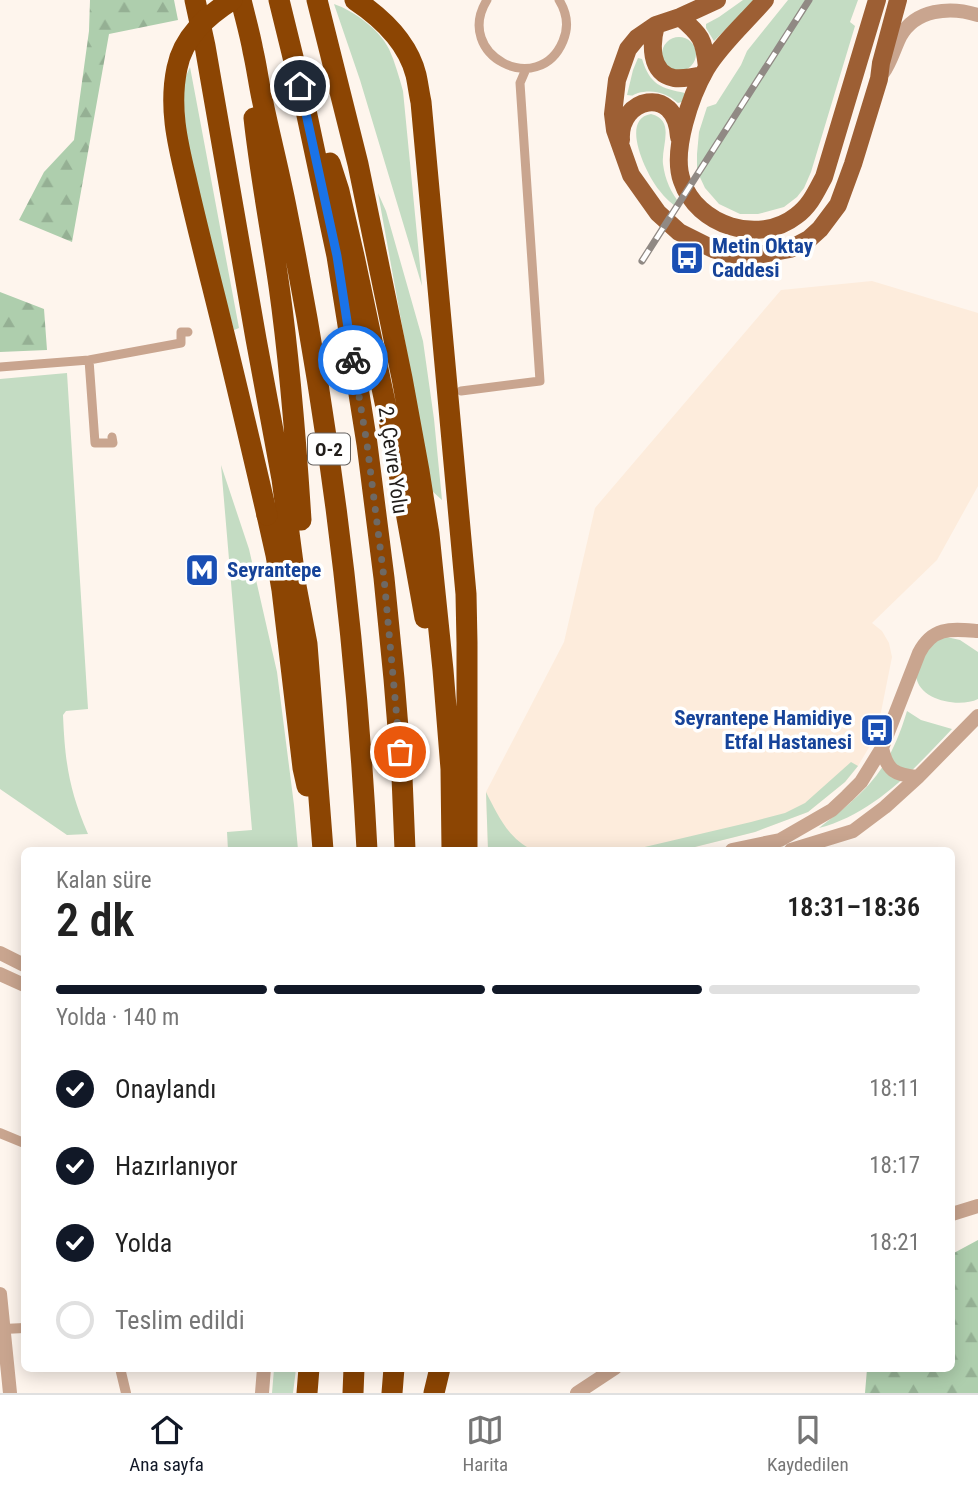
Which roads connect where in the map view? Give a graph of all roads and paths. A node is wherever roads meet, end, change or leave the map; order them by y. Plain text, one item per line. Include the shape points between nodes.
1 (195, 0) edge
2 (232, 0) edge
3 (241, 0) edge
4 (279, 0) edge
5 (317, 0) edge
6 (355, 0) edge
7 (487, 0) edge
8 (559, 0) edge
9 (717, 0) edge
10 (765, 0) edge
11 (877, 0) edge
12 (898, 0) edge
13 (945, 0) edge
14 (974, 13) edge
15 (680, 17) junction
16 (656, 25) junction
17 (254, 53) junction
18 (526, 69) junction
19 (705, 71) junction
20 (878, 79) junction
21 (305, 106) junction
22 (680, 146) junction
23 (621, 150) junction
24 (188, 332) dead end
25 (89, 360) junction
26 (0, 367) edge
27 (461, 391) dead end
28 (112, 437) dead end
29 (975, 633) edge
30 (307, 644) junction
31 (978, 716) edge
32 (882, 748) junction
33 (918, 777) junction
34 (451, 828) junction
35 (323, 847) edge
36 (323, 847) edge
37 (367, 847) edge
38 (405, 847) edge
39 (452, 847) edge
40 (467, 847) edge
41 (746, 847) edge
42 (801, 847) edge
43 (0, 953) edge
44 (21, 964) edge
45 (0, 974) edge
46 (21, 984) edge
47 (0, 1133) edge
48 (21, 1142) edge
49 (978, 1206) edge
50 (955, 1212) edge
51 (0, 1294) edge
52 (21, 1328) edge
53 (4, 1329) junction
54 (122, 1372) edge
55 (264, 1372) edge
56 (309, 1372) edge
57 (354, 1372) edge
58 (394, 1372) edge
59 (439, 1372) edge
60 (440, 1372) edge
61 (609, 1372) edge
62 (10, 1393) edge
63 (126, 1393) edge
64 (262, 1393) edge
65 (307, 1393) edge
66 (353, 1393) edge
67 (391, 1393) edge
68 (434, 1393) edge
69 (440, 1393) edge
70 (577, 1393) edge

1 - 30 highway via 282,479
2 - 36 highway, bridge via 205,19 180,55 173,118 276,555 303,768
3 - 17 highway, O-2
4 - 21 highway, 2. Çevre Yolu / O-2
5 - 34 highway via 358,164 419,471 443,670
6 - 40 highway via 401,43 410,57 421,102 466,594
7 - 18 street via 479,22 487,51 511,67
8 - 18 street via 567,20 561,48 552,59
9 - 15 main road
10 - 19 main road
11 - 22 main road via 824,177 796,217 754,231 718,221 694,203 682,182
12 - 20 main road
13 - 14 street
14 - 20 street via 949,10 912,21
15 - 16 main road
15 - 19 main road via 701,37
16 - 19 main road via 652,52 664,74 686,78
16 - 23 main road via 628,49 617,80 613,114
17 - 30 highway via 258,157 285,327 294,423
17 - 37 highway, O-2 via 312,342 334,487 348,593
18 - 27 street via 520,83 540,381
19 - 22 main road
20 - 23 main road via 838,205 820,229 790,249 752,256 730,254 679,232 644,194
21 - 34 highway via 339,191 393,440 427,628
21 - 38 highway, 2. Çevre Yolu / O-2 via 337,256 367,444 394,679
22 - 23 main road via 677,120 661,103 654,102 640,105 624,120
24 - 25 street via 181,332 181,343
25 - 26 street
25 - 28 street via 95,443 113,443
29 - 32 street via 954,628 922,646
30 - 35 highway
31 - 33 street
32 - 33 street via 886,764 894,771
32 - 41 street via 861,782 832,810 780,840
33 - 42 street via 853,831
34 - 39 highway
43 - 44 street
45 - 46 street
47 - 48 street
49 - 50 street
51 - 53 street
52 - 53 street
53 - 62 street
54 - 63 street
55 - 64 street
56 - 65 highway
57 - 66 highway
58 - 67 highway
59 - 68 highway
60 - 69 highway
61 - 70 street

